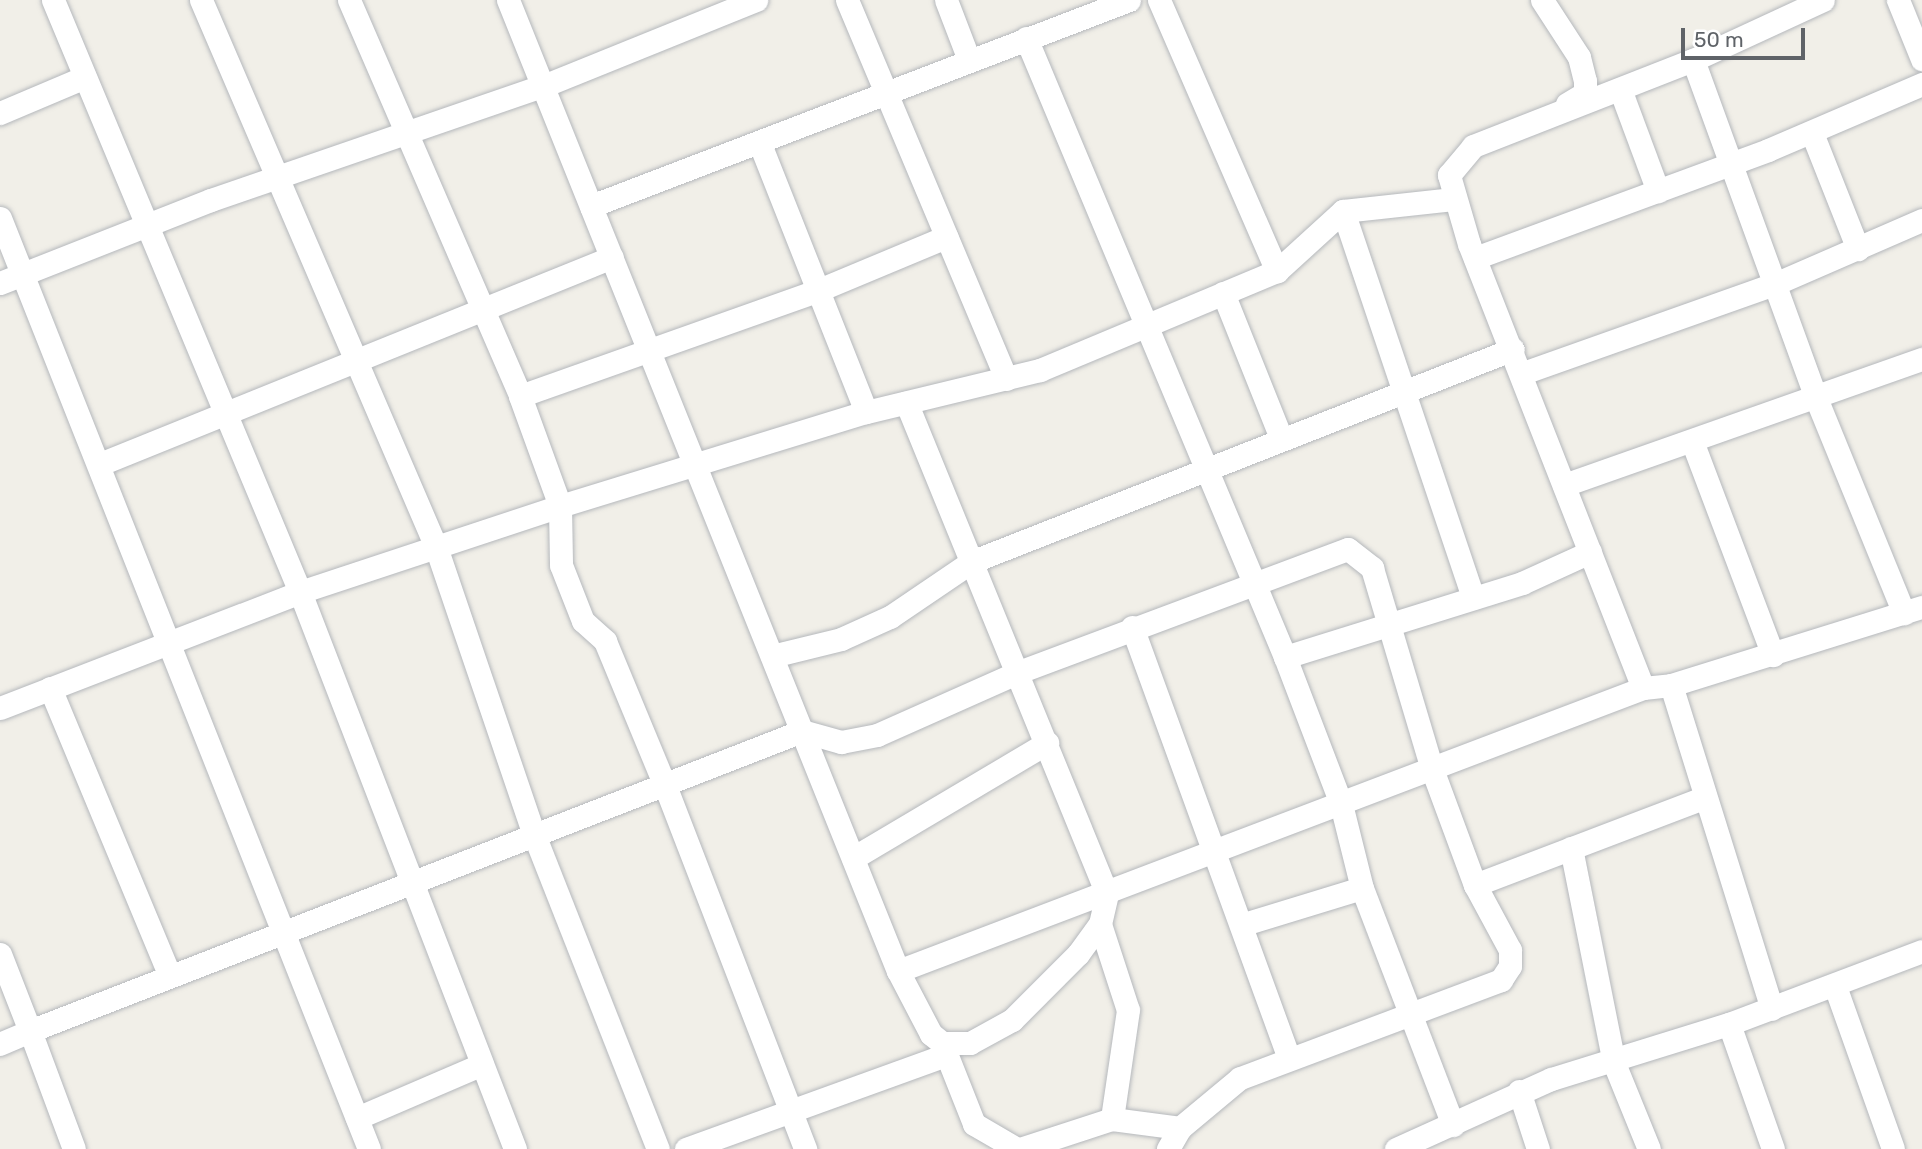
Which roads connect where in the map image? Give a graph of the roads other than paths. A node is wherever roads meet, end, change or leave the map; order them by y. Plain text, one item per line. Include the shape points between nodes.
1 (53, 0) edge
2 (201, 0) edge
3 (349, 0) edge
4 (508, 0) edge
5 (756, 0) edge
6 (847, 0) edge
7 (946, 0) edge
8 (1129, 0) edge
9 (1159, 0) edge
10 (1823, 0) edge
11 (1898, 0) edge
12 (1544, 1) edge
13 (1787, 7) edge
14 (703, 10) edge
15 (1026, 38) junction
16 (1922, 59) edge
17 (969, 60) junction
18 (1693, 60) junction
19 (85, 76) junction
20 (1922, 84) edge
21 (543, 86) junction
22 (1620, 89) junction
23 (886, 94) junction
24 (1558, 109) junction
25 (0, 113) edge
26 (405, 131) junction
27 (1812, 133) junction
28 (760, 144) junction
29 (1731, 164) junction
30 (279, 175) junction
31 (1658, 191) junction
32 (1452, 199) junction
33 (591, 206) junction
34 (1343, 211) junction
35 (0, 218) edge
36 (1922, 220) edge
37 (147, 224) junction
38 (946, 237) junction
39 (1858, 249) junction
40 (612, 257) junction
41 (1475, 258) junction
42 (1277, 271) junction
43 (24, 273) junction
44 (0, 283) edge
45 (1777, 283) junction
46 (819, 290) junction
47 (1223, 293) junction
48 (483, 310) junction
49 (1147, 325) junction
50 (1513, 349) junction
51 (650, 352) junction
52 (1922, 359) edge
53 (359, 362) junction
54 (1523, 373) junction
55 (1006, 380) junction
56 (1406, 392) junction
57 (1814, 393) junction
58 (520, 396) junction
59 (906, 402) junction
60 (866, 412) junction
61 (225, 413) junction
62 (1281, 438) junction
63 (1692, 441) junction
64 (100, 464) junction
65 (1209, 465) junction
66 (695, 466) junction
67 (1564, 485) junction
68 (560, 506) junction
69 (436, 547) junction
70 (1590, 552) junction
71 (971, 562) junction
72 (1254, 579) junction
73 (300, 592) junction
74 (1474, 598) junction
75 (1913, 610) edge
76 (1388, 623) junction
77 (1132, 627) junction
78 (171, 643) junction
79 (1773, 655) junction
80 (772, 656) junction
81 (1285, 657) junction
82 (1016, 673) junction
83 (1671, 685) junction
84 (50, 688) junction
85 (1643, 688) junction
86 (0, 708) edge
87 (802, 731) junction
88 (1047, 743) junction
89 (1432, 769) junction
90 (666, 788) junction
91 (1705, 797) junction
92 (1341, 804) junction
93 (535, 837) junction
94 (1571, 848) junction
95 (1214, 853) junction
96 (853, 858) junction
97 (1475, 885) junction
98 (412, 887) junction
99 (1362, 888) junction
100 (1107, 894) junction
101 (1100, 924) junction
102 (1244, 924) junction
103 (285, 935) junction
104 (1922, 951) edge
105 (0, 954) edge
106 (898, 971) junction
107 (170, 976) junction
108 (1835, 986) junction
109 (1412, 1008) junction
110 (1772, 1009) junction
111 (1729, 1024) junction
112 (30, 1031) junction
113 (0, 1044) edge
114 (944, 1049) junction
115 (1288, 1056) junction
116 (1614, 1063) junction
117 (480, 1065) junction
118 (1519, 1091) junction
119 (790, 1108) junction
120 (357, 1118) junction
121 (1112, 1119) junction
122 (1453, 1125) junction
123 (1180, 1128) junction
124 (74, 1149) edge
125 (369, 1149) edge
126 (514, 1149) edge
127 (658, 1149) edge
128 (686, 1149) edge
129 (805, 1149) edge
130 (1018, 1149) edge
131 (1168, 1149) edge
132 (1396, 1149) edge
133 (1538, 1149) edge
134 (1649, 1149) edge
135 (1773, 1149) edge
136 (1893, 1149) edge

1 - 19 street
2 - 30 street
3 - 26 street
4 - 21 street
5 - 14 street
6 - 23 street
7 - 17 street
8 - 15 street
9 - 42 street
10 - 13 street
11 - 16 street
12 - 24 street via 1579,57 1585,81 1585,93
13 - 18 street
14 - 21 street
15 - 17 street
15 - 49 street
17 - 23 street
18 - 22 street
18 - 29 street
19 - 25 street
19 - 37 street
20 - 27 street
21 - 26 street
21 - 33 street
22 - 24 street
22 - 31 street
23 - 28 street
23 - 38 street
24 - 32 street via 1463,152 1449,175
26 - 30 street
26 - 48 street
27 - 29 street
27 - 39 street
28 - 33 street
28 - 46 street
29 - 31 street
29 - 45 street
30 - 37 street
30 - 53 street
31 - 41 street
32 - 34 street
32 - 41 street
33 - 40 street
34 - 42 street
34 - 56 street
35 - 43 street
36 - 39 street
37 - 43 street
37 - 61 street
38 - 46 street
38 - 55 street
39 - 45 street
40 - 48 street
40 - 51 street
41 - 50 street
42 - 47 street
43 - 44 street
43 - 64 street
45 - 54 street
45 - 57 street
46 - 51 street
46 - 60 street
47 - 49 street
47 - 62 street
48 - 53 street
48 - 58 street
49 - 55 street
49 - 65 street
50 - 54 street
50 - 56 street
51 - 58 street
51 - 66 street
52 - 57 street
53 - 61 street
53 - 69 street
54 - 67 street
55 - 59 street
56 - 62 street
56 - 74 street
57 - 63 street
57 - 75 street
58 - 68 street
59 - 60 street
59 - 71 street
60 - 66 street
61 - 64 street
61 - 73 street
62 - 65 street
63 - 67 street
63 - 79 street
64 - 78 street
65 - 71 street
65 - 72 street
66 - 68 street
66 - 80 street
67 - 70 street
68 - 69 street
68 - 90 street via 561,565 583,621 605,641
69 - 73 street
69 - 93 street
70 - 74 street
70 - 85 street
71 - 80 street via 872,626
71 - 82 street
72 - 76 street via 1348,549 1372,568
72 - 77 street
72 - 81 street
73 - 78 street
73 - 98 street
74 - 76 street
75 - 79 street
76 - 81 street
76 - 89 street
77 - 82 street
77 - 95 street
78 - 84 street
78 - 103 street
79 - 83 street
80 - 87 street
81 - 92 street
82 - 87 street via 861,740 818,740
82 - 88 street
83 - 85 street
83 - 91 street
84 - 86 street
84 - 107 street
85 - 89 street
87 - 90 street
87 - 96 street
88 - 96 street
88 - 100 street
89 - 92 street
89 - 97 street
90 - 93 street
90 - 119 street
91 - 94 street
91 - 110 street
92 - 95 street
92 - 99 street
93 - 98 street
93 - 127 street
94 - 97 street
94 - 116 street
95 - 100 street
95 - 102 street
96 - 106 street
97 - 109 street via 1510,950 1510,966 1501,980
98 - 103 street
98 - 117 street
99 - 102 street
99 - 109 street
100 - 101 street
100 - 106 street
101 - 114 street via 1012,1020 970,1043
101 - 121 street via 1128,1010
102 - 115 street
103 - 107 street
103 - 120 street
104 - 108 street
105 - 112 street
106 - 114 street via 922,1020
107 - 112 street
108 - 110 street
108 - 136 street
109 - 115 street
109 - 122 street
110 - 111 street
111 - 116 street
111 - 135 street
112 - 113 street
112 - 124 street
114 - 119 street
114 - 130 street via 974,1124
115 - 123 street via 1223,1088
116 - 118 street
116 - 134 street
117 - 120 street
117 - 126 street
118 - 122 street
118 - 133 street
119 - 128 street
119 - 129 street
120 - 125 street
121 - 123 street
121 - 130 street
122 - 132 street
123 - 131 street

